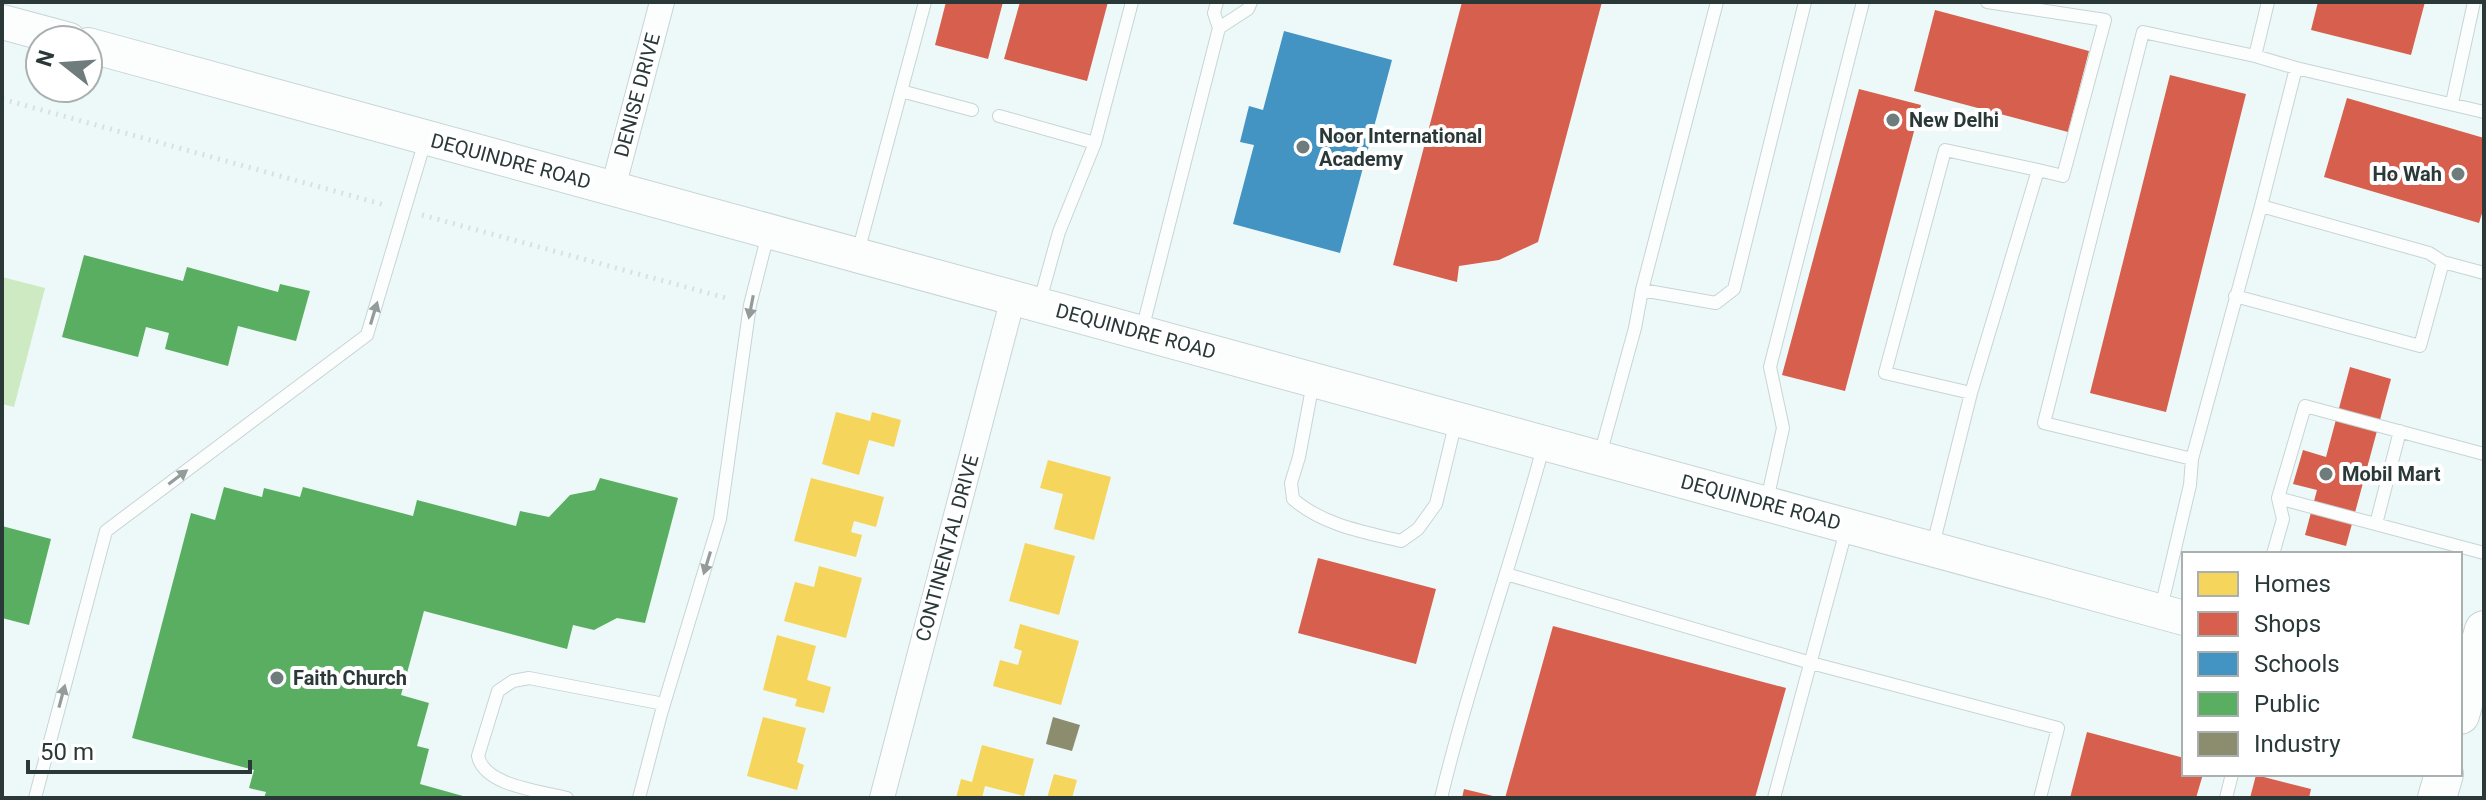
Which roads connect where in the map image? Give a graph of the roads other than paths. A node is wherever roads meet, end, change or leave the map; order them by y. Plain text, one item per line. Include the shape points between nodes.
1 (662, 2) edge
2 (925, 2) edge
3 (1132, 2) edge
4 (1217, 2) edge
5 (1251, 2) edge
6 (1717, 2) edge
7 (1805, 2) edge
8 (1863, 2) edge
9 (1987, 2) edge
10 (2268, 2) edge
11 (2474, 2) edge
12 (2, 22) edge
13 (24, 28) edge
14 (1219, 28) junction
15 (104, 49) edge
16 (2255, 56) junction
17 (2296, 68) junction
18 (901, 91) junction
19 (2452, 103) junction
20 (972, 110) dead end
21 (2484, 112) edge
22 (999, 116) dead end
23 (426, 138) junction
24 (1095, 143) junction
25 (2038, 170) junction
26 (613, 188) junction
27 (2261, 206) junction
28 (769, 231) junction
29 (857, 255) junction
30 (2443, 262) junction
31 (2484, 273) edge
32 (1642, 290) junction
33 (2235, 296) junction
34 (1026, 301) junction
35 (1141, 333) junction
36 (1314, 380) junction
37 (1971, 393) junction
38 (1456, 418) junction
39 (2400, 431) junction
40 (1544, 443) junction
41 (2484, 454) edge
42 (1599, 458) junction
43 (2192, 459) junction
44 (2278, 498) junction
45 (1766, 504) junction
46 (2376, 524) junction
47 (1847, 525) junction
48 (1932, 549) junction
49 (2274, 552) edge
50 (2484, 553) edge
51 (1506, 574) junction
52 (2172, 615) edge
53 (2484, 630) edge
54 (1811, 663) junction
55 (2467, 701) edge
56 (664, 704) junction
57 (2232, 776) edge
58 (2443, 776) edge
59 (35, 798) edge
60 (567, 798) edge
61 (639, 798) edge
62 (882, 798) edge
63 (1441, 798) edge
64 (1774, 798) edge
65 (2040, 798) edge
66 (2226, 798) edge
67 (2437, 798) edge

1 - 26 street, DENISE DRIVE
2 - 18 lane
3 - 24 lane
4 - 14 lane
5 - 14 lane
6 - 32 lane
7 - 32 lane via 1734,289 1716,303
8 - 45 lane via 1770,367 1783,428
9 - 25 lane via 2105,20 2063,176
10 - 16 lane
11 - 19 lane
12 - 13 main road
14 - 35 lane
15 - 23 main road, DEQUINDRE ROAD
16 - 17 lane
16 - 43 lane via 2143,32 2044,423
17 - 19 lane
17 - 27 lane
18 - 20 lane
18 - 29 lane
19 - 21 lane
22 - 24 lane
23 - 26 main road, DEQUINDRE ROAD
59 -> 23 lane via 106,531 367,335
24 - 34 lane
25 - 37 lane
25 - 37 lane via 1945,150 1885,373
26 - 28 main road, DEQUINDRE ROAD
27 - 30 lane via 2429,253
27 - 33 lane
28 - 29 main road, DEQUINDRE ROAD
28 -> 56 lane via 750,305 720,519
29 - 34 main road, DEQUINDRE ROAD
30 - 31 lane
30 - 33 lane via 2420,346
32 - 42 lane
33 - 43 lane
34 - 35 main road, DEQUINDRE ROAD
34 - 62 street, CONTINENTAL DRIVE
35 - 36 main road, DEQUINDRE ROAD
36 - 38 main road, DEQUINDRE ROAD
36 - 38 lane via 1291,483 1293,499 1309,513 1351,529 1401,541 1418,529 1436,504
37 - 48 lane
38 - 40 main road, DEQUINDRE ROAD
39 - 41 lane
39 - 44 lane via 2305,406
39 - 46 lane
40 - 42 main road, DEQUINDRE ROAD
40 - 51 lane
42 - 45 main road, DEQUINDRE ROAD
43 - 52 lane
44 - 46 lane
44 - 49 lane via 2283,519
45 - 47 main road, DEQUINDRE ROAD
46 - 50 lane
47 - 48 main road, DEQUINDRE ROAD
47 - 54 lane
48 - 52 main road, DEQUINDRE ROAD
51 - 54 lane
51 - 63 lane
53 - 55 main road
54 - 64 lane
54 - 65 lane via 2058,728
56 - 60 lane via 529,678 498,691 478,756 480,766 494,779
56 - 61 lane
57 - 66 lane
58 - 67 main road

